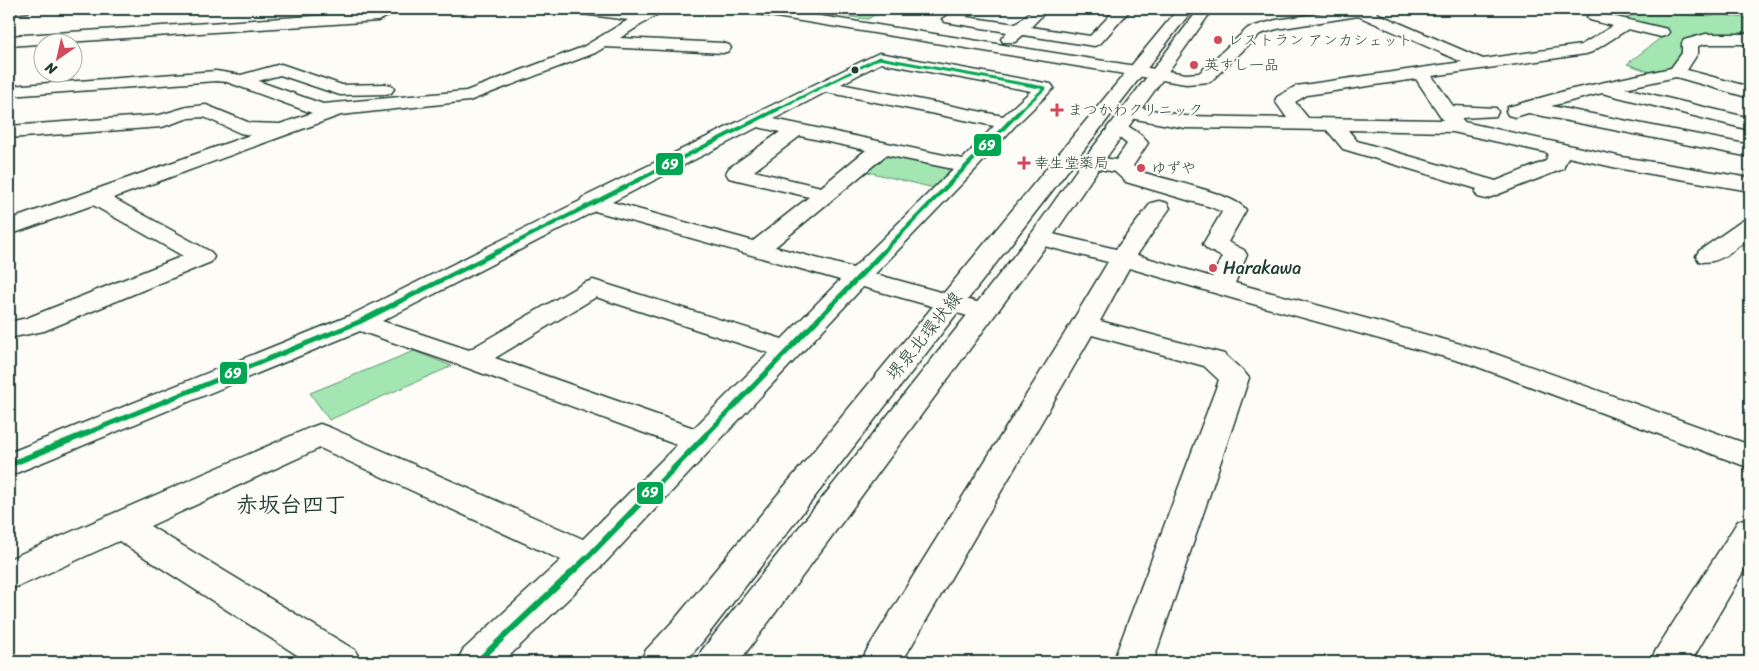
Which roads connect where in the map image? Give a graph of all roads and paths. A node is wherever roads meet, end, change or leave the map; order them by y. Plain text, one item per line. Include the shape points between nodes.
1 (23, 9) edge
2 (301, 9) edge
3 (392, 9) edge
4 (574, 9) edge
5 (750, 9) edge
6 (969, 9) edge
7 (1041, 9) edge
8 (1124, 9) edge
9 (1186, 9) edge
10 (1206, 9) edge
11 (9, 10) edge
12 (1366, 10) edge
13 (643, 17) edge
14 (1595, 17) dead end
15 (271, 23) junction
16 (1626, 24) junction
17 (659, 27) dead end
18 (1018, 29) junction
19 (1662, 32) dead end
20 (1750, 39) edge
21 (9, 41) edge
22 (602, 42) junction
23 (723, 48) dead end
24 (998, 50) junction
25 (1484, 65) junction
26 (1677, 72) junction
27 (1145, 74) junction
28 (1421, 74) junction
29 (970, 75) junction
30 (203, 76) junction
31 (241, 82) junction
32 (823, 86) junction
33 (1601, 87) junction
34 (9, 91) edge
35 (1749, 92) edge
36 (448, 99) junction
37 (9, 102) edge
38 (337, 110) junction
39 (1489, 112) dead end
40 (1450, 119) junction
41 (1124, 120) junction
42 (756, 121) junction
43 (1007, 123) junction
44 (1750, 124) edge
45 (1302, 125) junction
46 (1333, 125) junction
47 (286, 128) junction
48 (247, 129) junction
49 (797, 129) junction
50 (9, 132) edge
51 (882, 148) junction
52 (1559, 150) junction
53 (1750, 151) edge
54 (1092, 162) junction
55 (968, 166) junction
56 (1122, 167) junction
57 (1750, 185) edge
58 (824, 194) junction
59 (95, 197) junction
60 (590, 203) junction
61 (1159, 208) dead end
62 (12, 218) edge
63 (1750, 226) edge
64 (1040, 238) junction
65 (758, 249) junction
66 (1708, 256) dead end
67 (1122, 258) junction
68 (859, 276) junction
69 (1220, 287) junction
70 (950, 303) junction
71 (982, 312) junction
72 (359, 322) junction
73 (1084, 325) junction
74 (9, 330) edge
75 (789, 350) junction
76 (472, 360) junction
77 (699, 442) junction
78 (1750, 457) edge
79 (9, 466) edge
80 (121, 525) junction
81 (1750, 530) edge
82 (588, 557) junction
83 (9, 575) edge
84 (340, 662) edge
85 (477, 662) edge
86 (660, 662) edge
87 (716, 662) edge
88 (880, 662) edge
89 (1134, 662) edge
90 (1670, 662) edge

1 - 11 street
2 - 15 street
3 - 15 street via 378,16
4 - 13 street
5 - 24 street
6 - 18 street via 950,19
7 - 18 street
8 - 18 street via 1094,41
9 - 27 street, 堺泉北環状線
10 - 27 street, 堺泉北環状線
12 - 25 street
12 - 27 street via 1254,31 1204,78
13 - 17 street
13 - 22 street
14 - 16 street
15 - 21 street
16 - 19 street
16 - 25 street via 1594,52
18 - 24 street
20 - 26 street via 1706,39 1690,43 1690,53
22 - 23 street
22 - 36 street via 470,96
24 - 27 street
24 - 29 street
25 - 28 street
26 - 33 street
26 - 35 street
27 - 41 street, 堺泉北環状線
27 - 70 street, 堺泉北環状線
28 - 40 street
28 - 45 street via 1302,90 1284,101
29 - 32 street via 879,58
29 - 43 street via 1045,88
30 - 31 street via 229,77
30 - 34 street
30 - 37 street via 175,90
31 - 36 street via 281,69 340,90 441,86
31 - 38 street via 315,108
32 - 42 street
32 - 43 street
33 - 44 street
33 - 53 street via 1521,109
36 - 38 street
38 - 47 street
39 - 40 street
40 - 46 street
40 - 52 street
41 - 45 street
41 - 54 street, 堺泉北環状線
41 - 56 street via 1138,143
42 - 49 street
42 - 60 street
43 - 55 street
45 - 46 street
46 - 52 street via 1350,145 1492,190 1556,165
47 - 48 street
47 - 59 street
48 - 50 street via 206,111 162,121
48 - 62 street
49 - 51 street
49 - 58 street via 737,174
51 - 55 street
51 - 58 street
52 - 57 street via 1622,163 1697,172
54 - 56 street
54 - 64 street, 堺泉北環状線
55 - 68 street
56 - 69 street via 1134,177 1235,210 1215,244 1235,255
58 - 65 street
59 - 62 street
59 - 74 street via 202,256 34,325
60 - 65 street
60 - 72 street
61 - 67 street
63 - 66 street
64 - 67 street
64 - 71 street, 堺泉北環状線
65 - 68 street
67 - 69 street
67 - 73 street
68 - 70 street
68 - 75 street
69 - 78 street via 1480,358
70 - 71 street
70 - 86 street, 堺泉北環状線
71 - 87 street, 堺泉北環状線
72 - 76 street
72 - 79 street
73 - 88 street
73 - 89 street via 1214,360 1234,378
75 - 76 street via 593,288
75 - 77 street
76 - 77 street
77 - 82 street
80 - 82 street via 320,435
80 - 83 street
80 - 84 street
81 - 90 street
82 - 85 street

